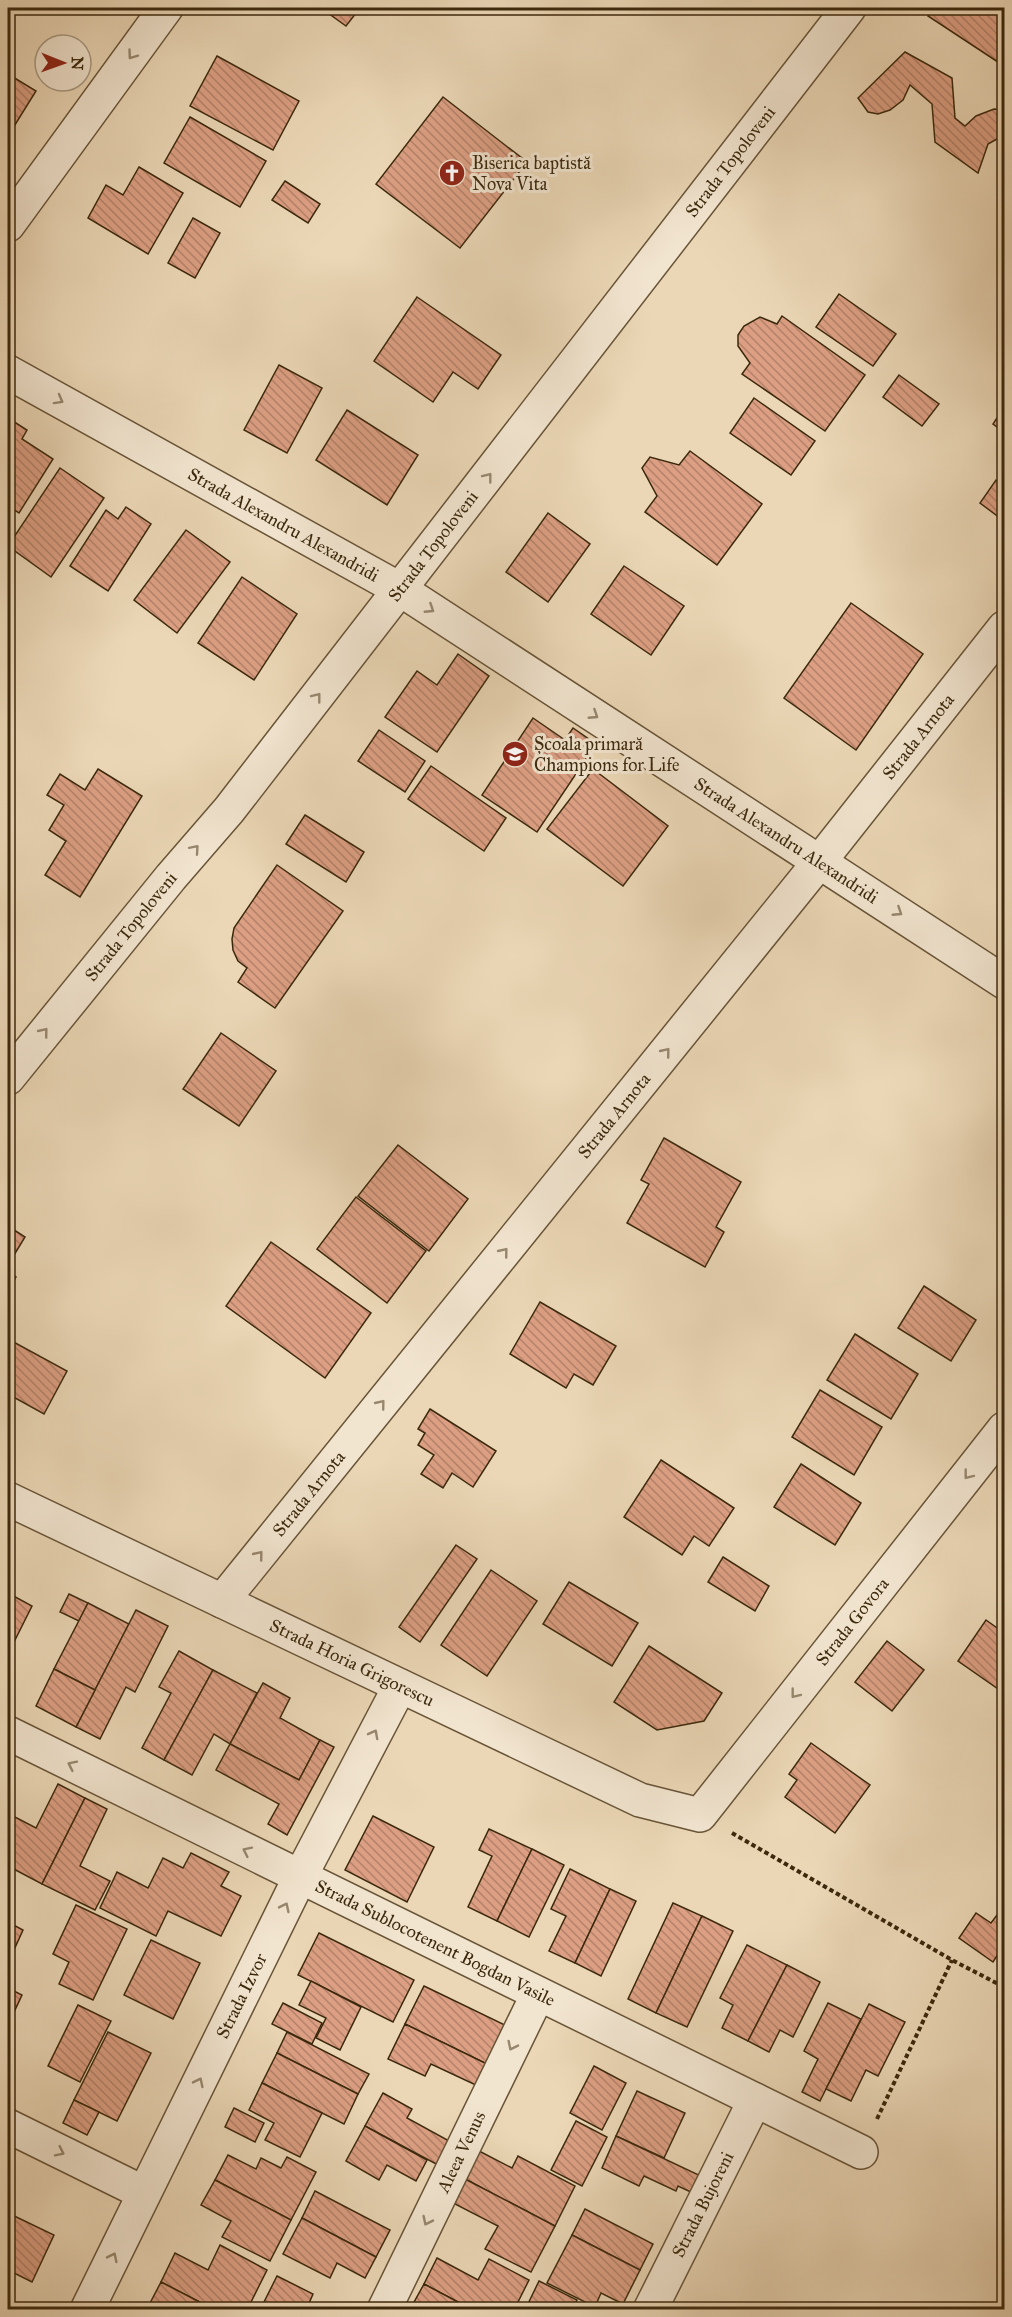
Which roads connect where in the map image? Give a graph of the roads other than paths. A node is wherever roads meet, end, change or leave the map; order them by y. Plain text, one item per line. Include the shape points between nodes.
1 (166, 8) edge
2 (849, 8) edge
3 (8, 225) edge
4 (8, 372) edge
5 (401, 590) junction
6 (1005, 628) edge
7 (820, 861) junction
8 (1005, 982) edge
9 (8, 1078) edge
10 (1005, 1429) edge
11 (8, 1499) edge
12 (222, 1601) junction
13 (399, 1686) junction
14 (8, 1733) edge
15 (700, 1815) joint
16 (300, 1876) junction
17 (538, 1994) junction
18 (755, 2100) junction
19 (8, 2126) edge
20 (861, 2152) road end
21 (144, 2193) junction
22 (87, 2310) edge
23 (384, 2310) edge
24 (650, 2310) edge

1 -> 3 street
5 -> 2 street, Strada Topoloveni
4 -> 5 street, Strada Alexandru Alexandridi
5 -> 7 street, Strada Alexandru Alexandridi
9 -> 5 street, Strada Topoloveni via 229,810
6 - 7 street, Strada Arnota
7 -> 8 street, Strada Alexandru Alexandridi
12 -> 7 street, Strada Arnota
10 -> 15 street, Strada Govora
11 - 12 street, Strada Horia Grigorescu
12 - 13 street, Strada Horia Grigorescu
13 - 15 street, Strada Horia Grigorescu via 640,1800
16 -> 13 street, Strada Izvor
16 -> 14 street, Strada Sublocotenent Bogdan Vasile
16 - 17 street, Strada Sublocotenent Bogdan Vasile
21 -> 16 street, Strada Izvor
17 - 18 street, Strada Sublocotenent Bogdan Vasile
17 -> 23 street, Aleea Venus
18 - 20 street, Strada Sublocotenent Bogdan Vasile
18 - 24 street, Strada Bujoreni
19 -> 21 street
22 -> 21 street, Strada Izvor

